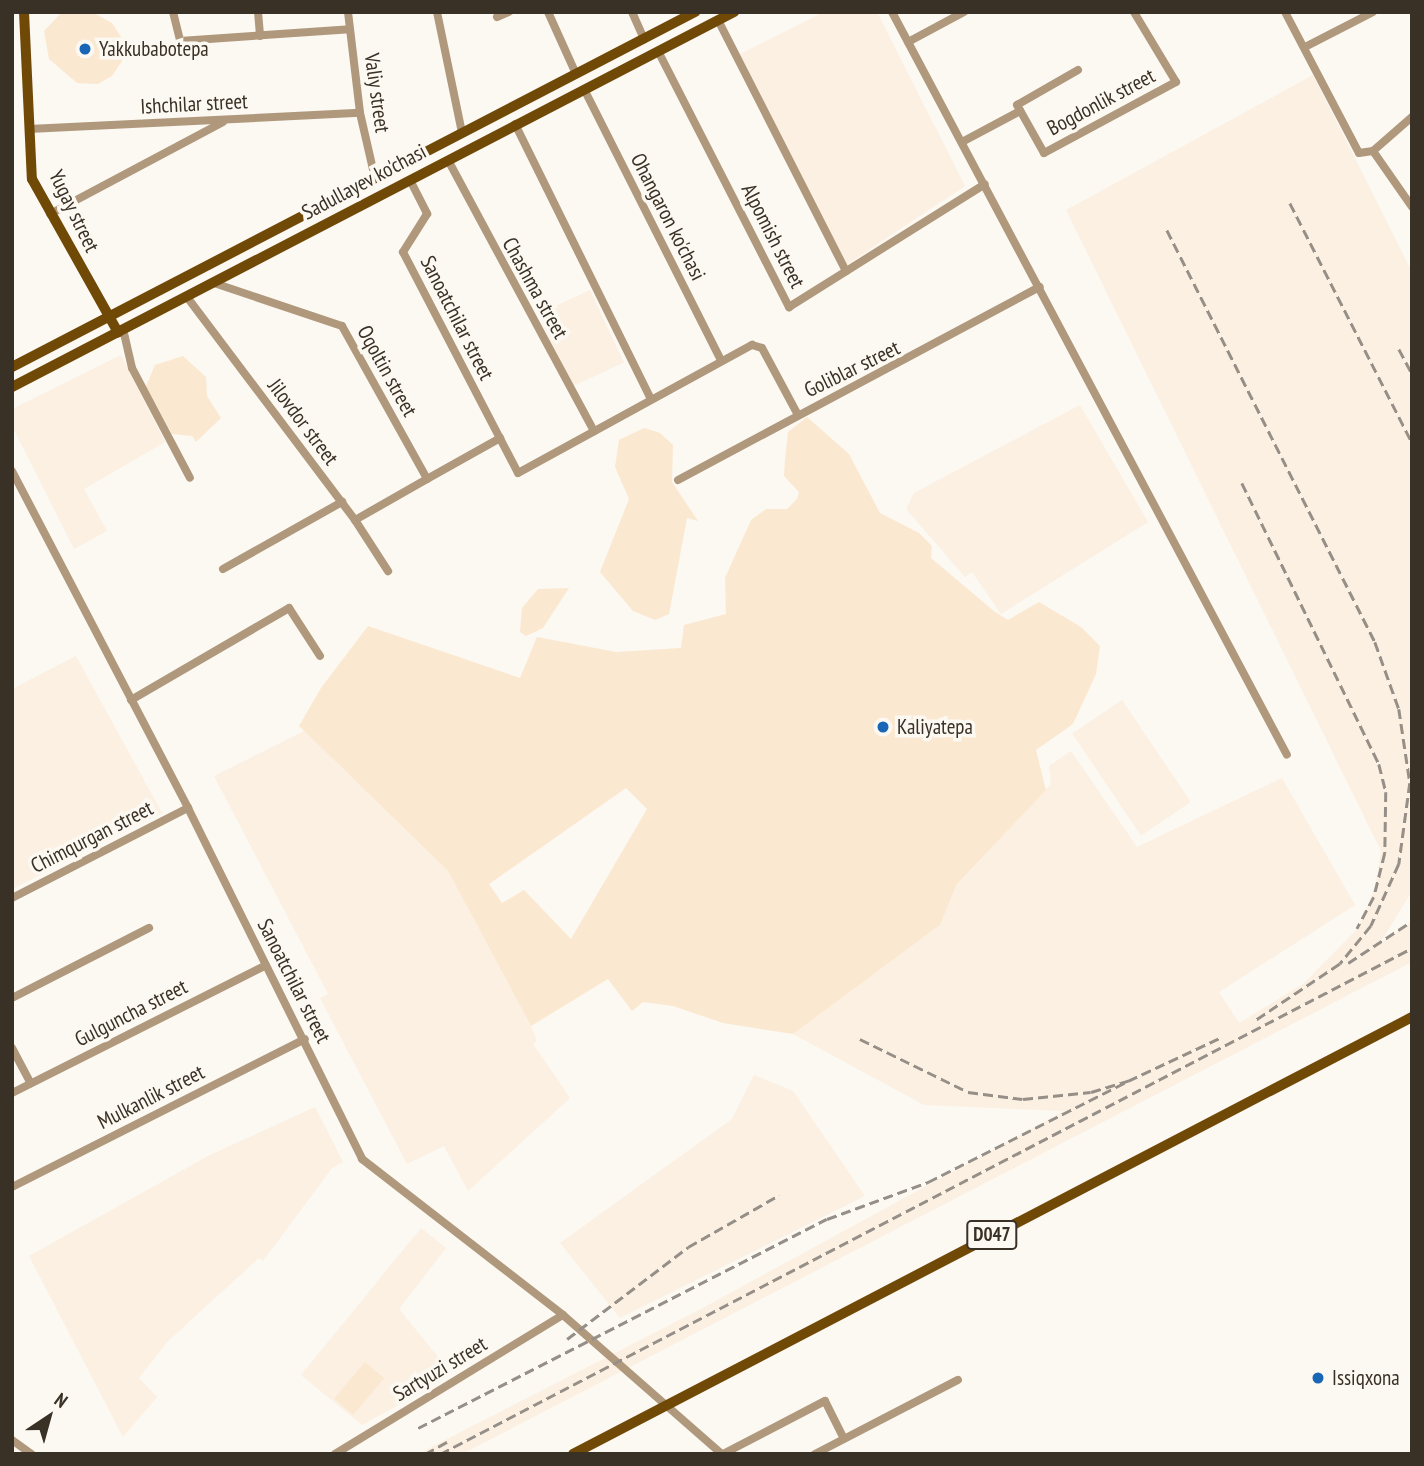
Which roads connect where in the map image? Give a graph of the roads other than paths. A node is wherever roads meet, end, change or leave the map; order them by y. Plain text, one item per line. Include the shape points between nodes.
1 (23, 12) edge
2 (173, 12) edge
3 (257, 12) edge
4 (348, 12) edge
5 (437, 12) edge
6 (509, 12) edge
7 (548, 12) edge
8 (632, 12) edge
9 (695, 12) edge
10 (734, 12) edge
11 (892, 12) edge
12 (964, 12) edge
13 (1133, 12) edge
14 (1284, 12) edge
15 (1373, 12) edge
16 (497, 17) dead end
17 (718, 20) junction
18 (351, 29) junction
19 (260, 36) junction
20 (644, 38) junction
21 (908, 42) junction
22 (1305, 47) junction
23 (658, 51) junction
24 (1078, 70) dead end
25 (576, 74) junction
26 (584, 89) junction
27 (1020, 111) junction
28 (360, 113) junction
29 (1412, 117) edge
30 (226, 121) junction
31 (515, 124) junction
32 (29, 130) junction
33 (462, 134) junction
34 (962, 142) junction
35 (1373, 151) junction
36 (448, 160) junction
37 (375, 178) junction
38 (410, 180) junction
39 (985, 184) junction
40 (1412, 207) edge
41 (50, 214) junction
42 (846, 271) junction
43 (214, 283) junction
44 (1040, 287) junction
45 (187, 297) junction
46 (108, 317) junction
47 (120, 331) junction
48 (721, 360) junction
49 (12, 367) edge
50 (12, 387) edge
51 (651, 399) junction
52 (798, 415) junction
53 (593, 431) junction
54 (500, 439) junction
55 (12, 471) edge
56 (190, 478) dead end
57 (428, 479) junction
58 (678, 480) dead end
59 (342, 502) junction
60 (355, 520) junction
61 (223, 569) dead end
62 (388, 571) dead end
63 (320, 656) dead end
64 (131, 700) junction
65 (1287, 755) dead end
66 (188, 808) junction
67 (12, 898) edge
68 (149, 928) dead end
69 (266, 965) junction
70 (12, 998) edge
71 (1412, 1017) edge
72 (305, 1039) junction
73 (12, 1048) edge
74 (31, 1083) junction
75 (12, 1093) edge
76 (12, 1186) edge
77 (563, 1315) junction
78 (958, 1380) dead end
79 (669, 1404) junction
80 (844, 1439) junction
81 (12, 1440) edge
82 (31, 1454) edge
83 (335, 1454) edge
84 (573, 1454) edge
85 (723, 1454) edge
86 (815, 1454) edge

1 - 32 main road, Yugay street
2 - 19 street via 180,41
3 - 19 street
4 - 18 street, Valiy street
5 - 33 street
6 - 16 street
7 - 25 street
8 - 20 street
9 - 20 main road, Sadullayev ko'chasi
10 - 17 main road, Sadullayev ko'chasi
11 - 21 street
12 - 21 street
13 - 27 street, Bogdonlik street via 1177,82 1044,153
14 - 22 street
15 - 22 street
17 - 23 main road, Sadullayev ko'chasi
17 - 42 street
18 - 19 street
18 - 28 street, Valiy street
20 - 25 main road, Sadullayev ko'chasi
21 - 34 street
22 - 35 street via 1359,153
23 - 26 main road, Sadullayev ko'chasi
23 - 42 street, Alpomish street via 789,307
24 - 27 street, Bogdonlik street via 1017,105
25 - 33 main road, Sadullayev ko'chasi
26 - 31 main road, Sadullayev ko'chasi
26 - 48 street, Ohangaron ko'chasi
27 - 34 street
28 - 30 street, Ishchilar street
28 - 37 street, Valiy street
29 - 35 street
30 - 32 street, Ishchilar street
30 - 41 street
31 - 36 main road, Sadullayev ko'chasi
31 - 51 street
32 - 41 main road, Yugay street via 32,179
33 - 37 main road, Sadullayev ko'chasi
34 - 39 street
35 - 40 street
36 - 38 main road, Sadullayev ko'chasi
36 - 53 street, Chashma street
37 - 46 main road, Sadullayev ko'chasi
38 - 43 main road, Sadullayev ko'chasi
38 - 54 street, Sanoatchilar street via 427,214 403,252
39 - 42 street, Alpomish street
39 - 44 street
41 - 46 main road, Yugay street
43 - 45 main road, Sadullayev ko'chasi
43 - 57 street, Oqoltin street via 342,326
44 - 52 street, Goliblar street
44 - 65 street
45 - 47 main road, Sadullayev ko'chasi
45 - 59 street, Jilovdor street
46 - 47 main road, Yugay street
46 - 49 main road, Sadullayev ko'chasi
47 - 50 main road, Sadullayev ko'chasi
47 - 56 street via 132,368
48 - 51 street
48 - 52 street via 752,345 762,348
51 - 53 street
52 - 58 street, Goliblar street
53 - 54 street, Sanoatchilar street via 518,472
54 - 57 street
55 - 64 street, Sanoatchilar street
57 - 60 street
59 - 60 street, Jilovdor street
59 - 61 street
60 - 62 street, Jilovdor street
63 - 64 street via 289,608
64 - 66 street, Sanoatchilar street
66 - 67 street, Chimqurgan street
66 - 69 street, Sanoatchilar street
68 - 70 street
69 - 72 street, Sanoatchilar street
69 - 74 street, Gulguncha street
71 - 79 main road, D047
72 - 76 street, Mulkanlik street
72 - 77 street, Sanoatchilar street via 362,1159
73 - 74 street
74 - 75 street, Gulguncha street
77 - 79 street, Sanoatchilar street
77 - 83 street, Sartyuzi street
78 - 80 street
79 - 84 main road, D047
79 - 85 street, Sanoatchilar street
80 - 85 street via 825,1401
80 - 86 street
81 - 82 street

